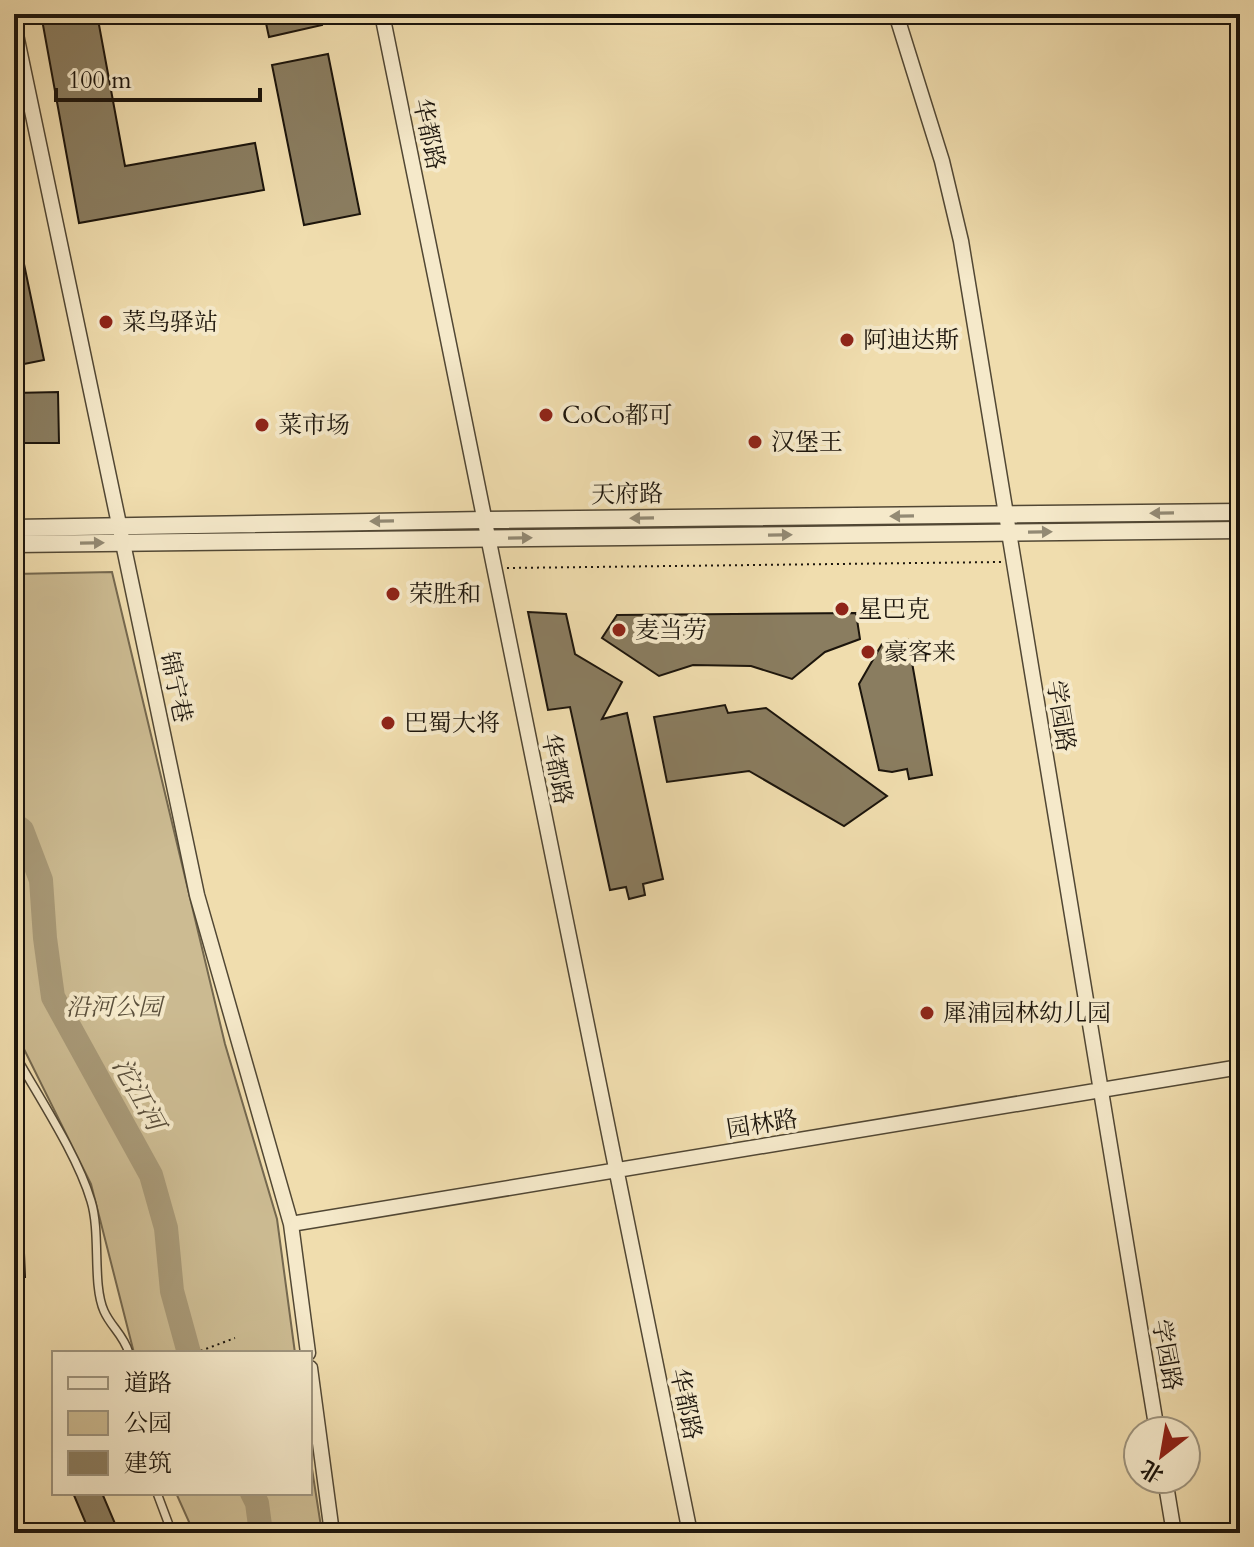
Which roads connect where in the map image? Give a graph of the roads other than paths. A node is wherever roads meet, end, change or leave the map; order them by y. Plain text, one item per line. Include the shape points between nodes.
1 (382, 14) edge
2 (896, 14) edge
3 (14, 25) edge
4 (1240, 512) edge
5 (1006, 515) junction
6 (485, 520) junction
7 (14, 528) edge
8 (1240, 530) edge
9 (1009, 533) junction
10 (120, 535) junction
11 (488, 539) junction
12 (14, 544) edge
13 (14, 1053) edge
14 (1240, 1067) edge
15 (1100, 1091) junction
16 (616, 1170) junction
17 (291, 1224) junction
18 (128, 1351) edge
19 (308, 1351) edge
20 (312, 1383) edge
21 (1154, 1415) edge
22 (158, 1495) edge
23 (1168, 1495) edge
24 (172, 1533) edge
25 (332, 1533) edge
26 (690, 1533) edge
27 (1174, 1533) edge

1 - 6 street, 华都路
2 - 5 street, 学园路 via 961,241
3 - 10 street, 锦宁巷
4 -> 5 street, 天府路
5 -> 6 street, 天府路
5 - 9 street, 学园路
6 -> 10 street, 天府路
6 - 11 street, 华都路
7 - 10 street, 天府路
9 -> 8 street, 天府路
11 -> 9 street, 天府路
9 - 15 street, 学园路
10 - 11 street, 天府路
12 -> 10 street, 天府路
10 - 17 street, 锦宁巷 via 197,895
11 - 16 street, 华都路
13 - 18 lane via 91,1200 104,1311
14 - 15 street, 园林路
15 - 16 street, 园林路
15 - 21 street, 学园路
16 - 17 street, 园林路
16 - 26 street, 华都路
17 - 19 street, 锦宁巷
20 - 25 street
22 - 24 lane
23 - 27 street

